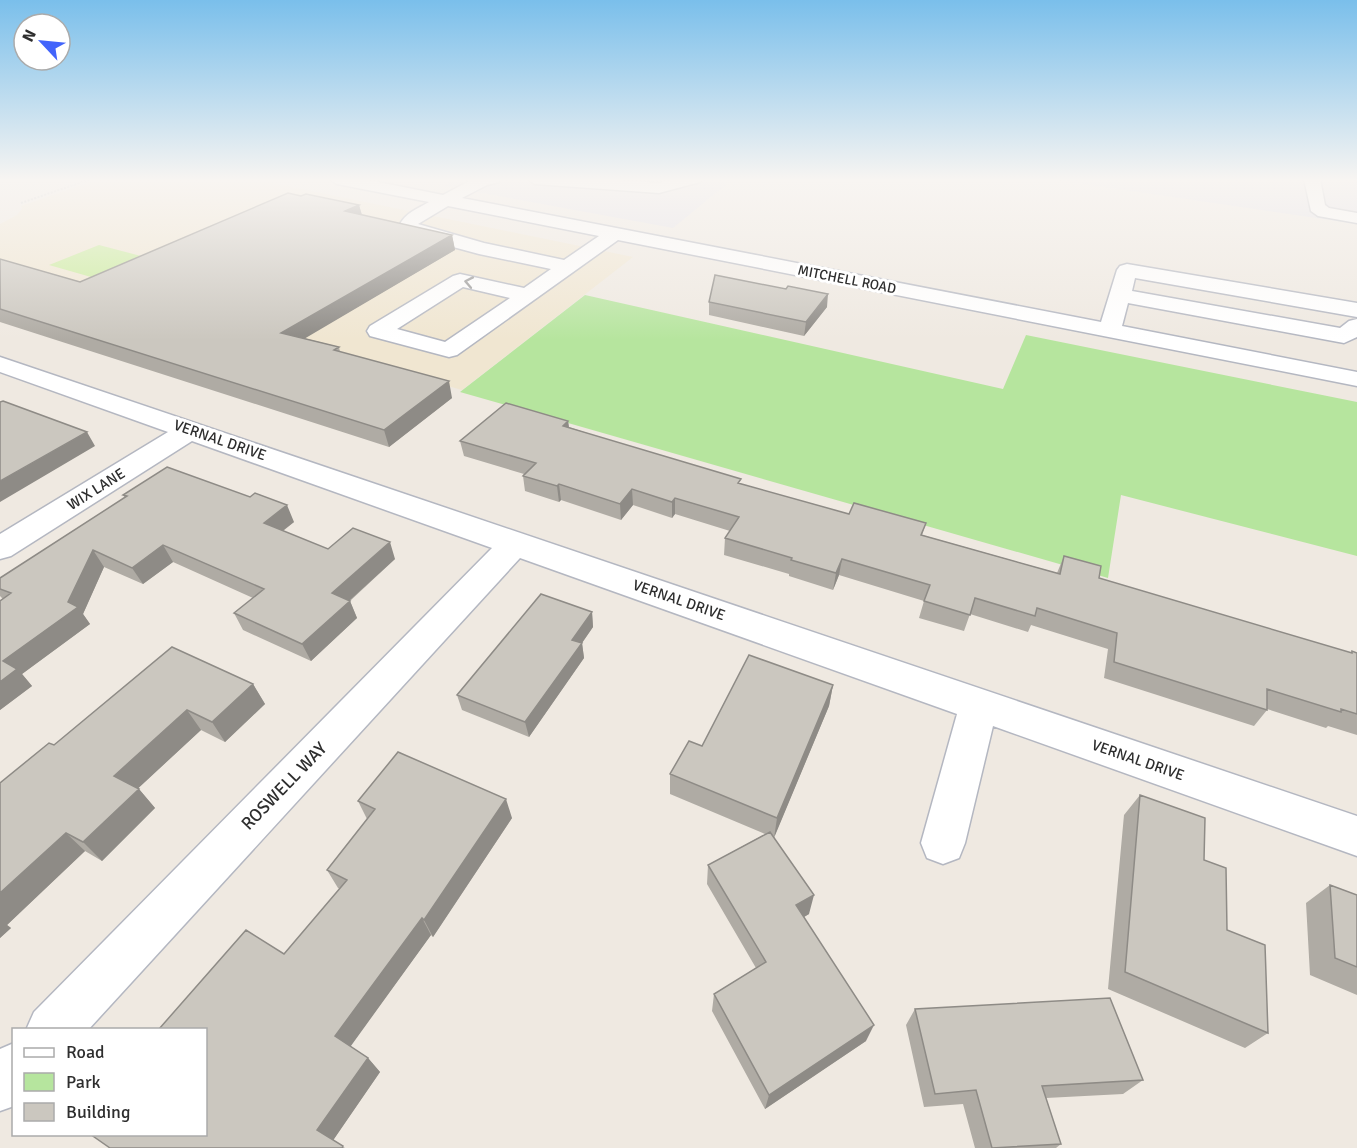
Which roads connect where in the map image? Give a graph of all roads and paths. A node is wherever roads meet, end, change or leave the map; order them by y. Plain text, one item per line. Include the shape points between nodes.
1 (423, 233) edge
2 (607, 233) edge
3 (614, 234) junction
4 (568, 267) junction
5 (526, 295) junction
6 (1120, 295) junction
7 (1357, 310) edge
8 (1357, 326) edge
9 (1110, 330) junction
10 (0, 364) edge
11 (1357, 379) edge
12 (191, 430) junction
13 (515, 543) junction
14 (0, 548) edge
15 (979, 704) junction
16 (1357, 836) edge
17 (943, 843) dead end
18 (53, 1028) edge
19 (12, 1072) edge
20 (0, 1084) edge

1 - 4 street
2 - 3 street, MITCHELL ROAD
3 - 4 street
3 - 9 street, MITCHELL ROAD
4 - 5 street
5 -> 5 street via 460,280 378,331 449,350
6 - 7 street via 1127,270
6 - 8 street via 1344,336
6 - 9 street
9 - 11 street, MITCHELL ROAD
10 - 12 street, VERNAL DRIVE
12 - 13 street, VERNAL DRIVE
12 - 14 street, WIX LANE
13 - 15 street, VERNAL DRIVE
13 - 18 street, ROSWELL WAY
15 - 16 street, VERNAL DRIVE
15 - 17 street
19 - 20 street

